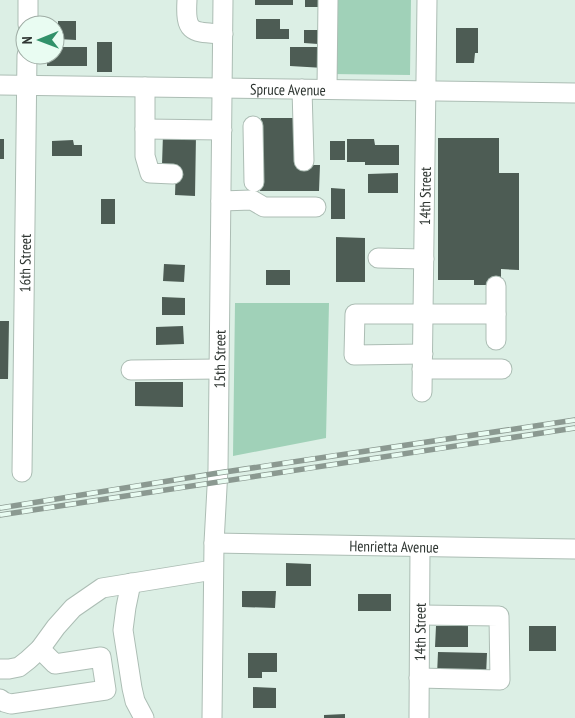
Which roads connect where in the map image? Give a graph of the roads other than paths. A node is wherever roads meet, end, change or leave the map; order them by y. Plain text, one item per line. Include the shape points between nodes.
1 (28, 0) edge
2 (186, 0) edge
3 (223, 0) edge
4 (328, 0) edge
5 (427, 0) edge
6 (28, 15) edge
7 (223, 34) junction
8 (27, 65) edge
9 (0, 85) edge
10 (27, 86) junction
11 (145, 87) junction
12 (222, 88) junction
13 (302, 89) junction
14 (327, 89) junction
15 (426, 90) junction
16 (575, 93) edge
17 (253, 126) dead end
18 (145, 129) junction
19 (222, 130) junction
20 (222, 154) junction
21 (253, 154) junction
22 (304, 161) dead end
23 (173, 174) dead end
24 (254, 182) dead end
25 (221, 201) junction
26 (316, 207) dead end
27 (378, 258) dead end
28 (424, 259) junction
29 (496, 286) dead end
30 (423, 313) junction
31 (496, 314) junction
32 (496, 340) dead end
33 (422, 361) junction
34 (219, 369) junction
35 (502, 369) dead end
36 (131, 370) dead end
37 (422, 392) dead end
38 (22, 472) dead end
39 (214, 543) junction
40 (420, 547) junction
41 (575, 548) edge
42 (213, 570) junction
43 (131, 582) junction
44 (420, 615) junction
45 (40, 649) junction
46 (0, 669) edge
47 (419, 678) junction
48 (0, 699) edge
49 (144, 718) edge
50 (212, 718) edge
51 (418, 718) edge

1 - 6 street
2 - 7 street via 186,20 191,28
3 - 7 street, 15th Street
4 - 14 street
5 - 15 street, 14th Street
7 - 12 street, 15th Street
8 - 10 street, 16th Street
9 - 10 street, Spruce Avenue
10 - 11 street, Spruce Avenue
10 - 38 street, 16th Street
11 - 12 street, Spruce Avenue
11 - 18 street
12 - 13 street, Spruce Avenue
12 - 19 street, 15th Street
13 - 14 street, Spruce Avenue
13 - 22 street
14 - 15 street, Spruce Avenue
15 - 16 street, Spruce Avenue
15 - 28 street, 14th Street
17 - 21 street
18 - 19 street
18 - 23 street via 145,156 150,173
19 - 20 street, 15th Street
20 - 21 street
20 - 25 street, 15th Street
21 - 24 street
25 - 26 street via 252,200 264,207
25 - 34 street, 15th Street
27 - 28 street
28 - 30 street, 14th Street
29 - 31 street
30 - 31 street
30 - 33 street, 14th Street
30 - 33 street via 355,314 354,339 354,355
31 - 32 street
33 - 35 street
33 - 37 street, 14th Street
34 - 36 street
34 - 39 street, 15th Street
39 - 40 street, Henrietta Avenue
39 - 42 street, 15th Street
40 - 41 street, Henrietta Avenue
40 - 44 street, 14th Street
42 - 43 street
42 - 50 street, 15th Street
43 - 45 street via 102,588 72,608
43 - 49 street via 123,630 132,688
44 - 47 street, 14th Street
44 - 47 street via 499,616 500,680
45 - 46 street via 18,666
45 - 48 street via 55,664 100,657 106,690 11,704
47 - 51 street, 14th Street

